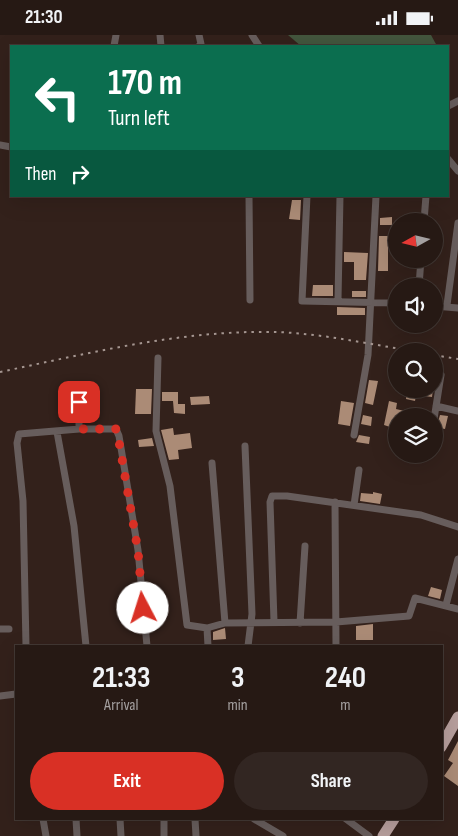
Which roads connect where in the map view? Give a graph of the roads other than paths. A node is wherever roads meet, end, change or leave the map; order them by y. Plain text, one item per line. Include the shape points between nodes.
1 (449, 160) edge
2 (458, 171) edge
3 (249, 197) edge
4 (307, 197) edge
5 (340, 197) edge
6 (376, 197) edge
7 (426, 197) edge
8 (425, 213) edge
9 (458, 223) edge
10 (455, 260) edge
11 (250, 300) dead end
12 (338, 300) junction
13 (371, 303) junction
14 (388, 303) edge
15 (443, 305) edge
16 (447, 305) junction
17 (458, 308) edge
18 (158, 358) dead end
19 (437, 398) edge
20 (79, 402) dead end
21 (436, 406) joint
22 (458, 411) edge
23 (78, 429) junction
24 (57, 432) junction
25 (354, 435) dead end
26 (245, 446) dead end
27 (212, 463) dead end
28 (359, 470) dead end
29 (334, 502) junction
30 (354, 505) junction
31 (458, 527) edge
32 (305, 546) dead end
33 (458, 559) edge
34 (446, 605) junction
35 (458, 609) edge
36 (274, 621) junction
37 (336, 622) junction
38 (225, 623) junction
39 (300, 623) junction
40 (251, 625) junction
41 (207, 628) junction
42 (0, 629) edge
43 (10, 629) dead end
44 (26, 645) edge
45 (86, 645) edge
46 (146, 645) edge
47 (208, 645) edge
48 (248, 645) edge
49 (336, 645) edge
50 (15, 694) edge
51 (0, 696) edge
52 (458, 716) edge
53 (444, 731) edge
54 (43, 820) edge
55 (76, 820) edge
56 (120, 820) edge
57 (165, 820) edge
58 (195, 820) edge
59 (256, 820) edge
60 (347, 820) edge
61 (384, 820) edge
62 (393, 820) edge
63 (46, 836) edge
64 (77, 836) edge
65 (121, 836) edge
66 (164, 836) edge
67 (196, 836) edge
68 (283, 836) edge
69 (370, 836) edge
70 (374, 836) edge
71 (383, 836) edge

1 - 2 street
3 - 11 street
4 - 12 street via 302,301 332,303
5 - 12 street
6 - 13 street
7 - 8 street
9 - 10 street
10 - 16 street
12 - 13 street
13 - 14 street
13 - 25 street via 368,355
15 - 16 street
16 - 17 street
18 - 41 street via 156,431 170,485 186,625
19 - 21 street
20 - 23 street
21 - 22 street
23 - 24 street
23 - 46 street via 116,429 138,551
24 - 44 street via 19,434 17,443 23,501
24 - 45 street via 74,526
26 - 40 street
27 - 38 street
28 - 30 street
29 - 30 street
29 - 36 street via 272,497
29 - 37 street
30 - 31 street via 421,515
32 - 39 street
33 - 34 street
34 - 35 street
34 - 37 street via 415,599 409,616
36 - 39 street
36 - 40 street
37 - 39 street
37 - 49 street
38 - 40 street
38 - 41 street
40 - 48 street
41 - 47 street
42 - 43 street
50 - 51 street
52 - 53 highway
54 - 63 street
55 - 64 street
56 - 65 street
57 - 66 street
58 - 67 street
59 - 68 street
60 - 69 street
61 - 70 highway
62 - 71 highway

